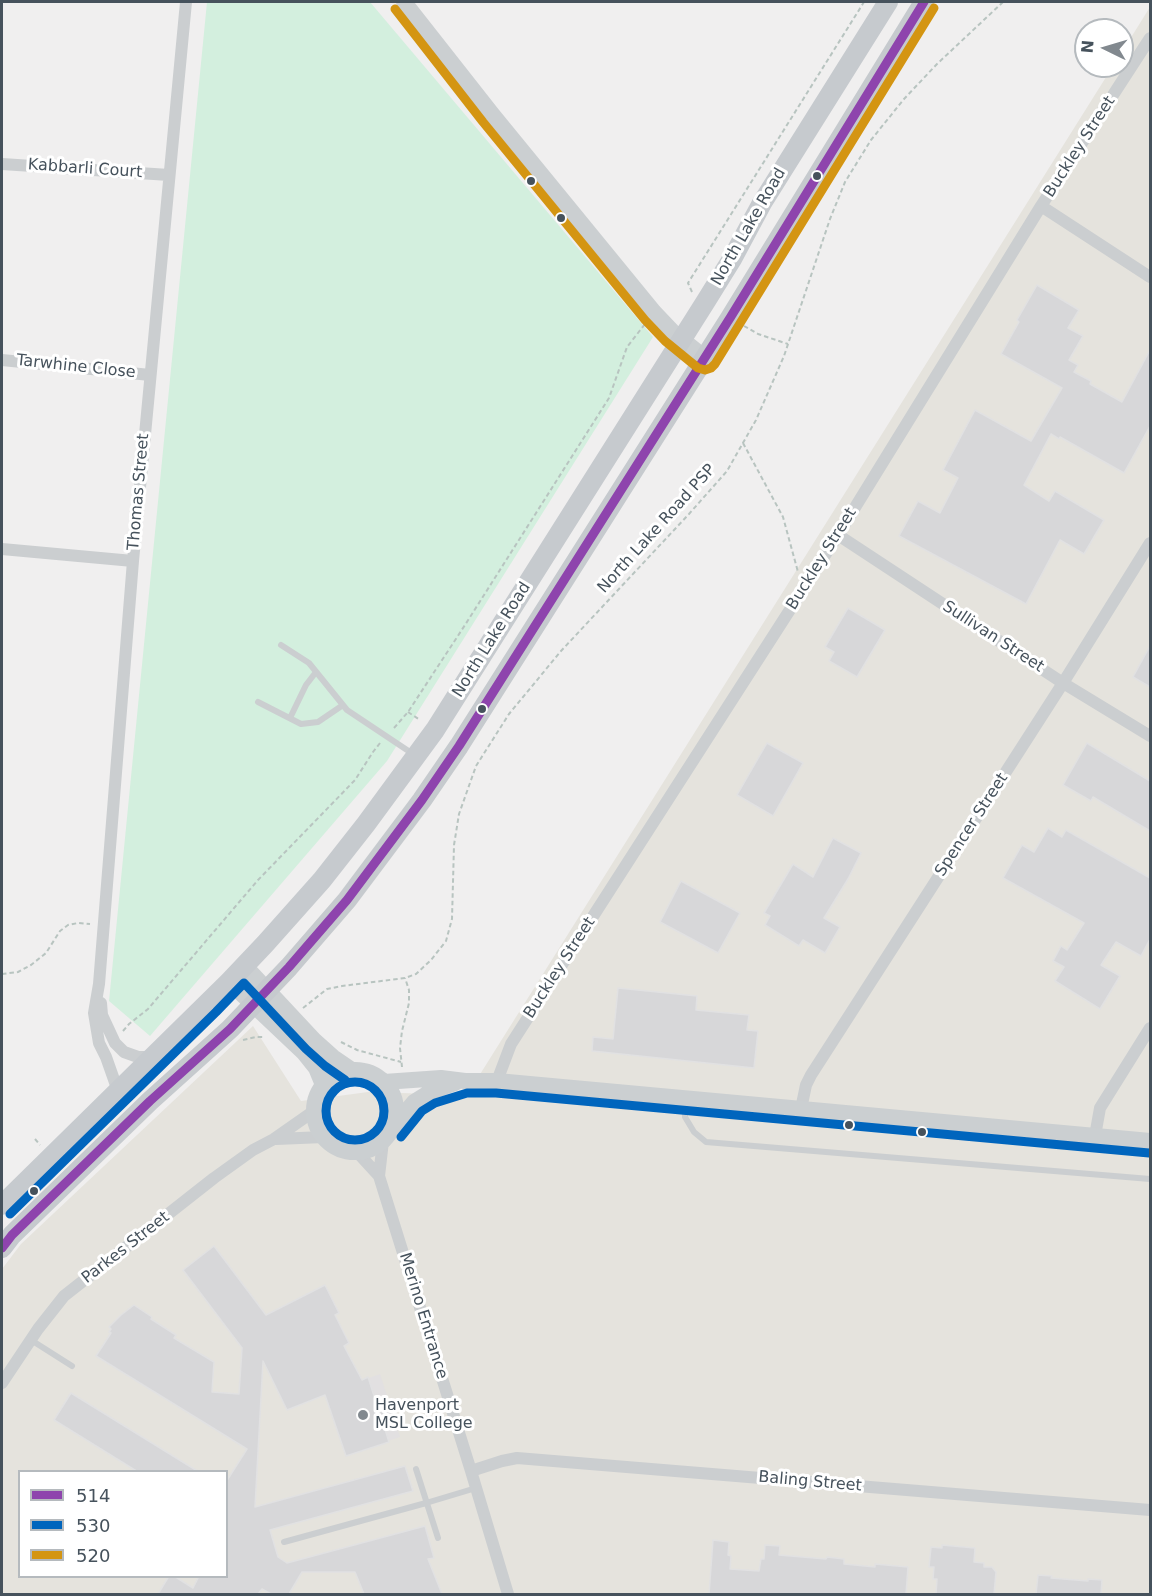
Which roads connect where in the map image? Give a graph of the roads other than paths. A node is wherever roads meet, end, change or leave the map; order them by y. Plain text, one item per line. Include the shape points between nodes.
1 (186, 2) edge
2 (404, 2) edge
3 (888, 2) edge
4 (924, 2) edge
5 (1150, 38) edge
6 (2, 164) edge
7 (169, 175) junction
8 (1041, 206) junction
9 (1150, 277) edge
10 (682, 340) junction
11 (705, 358) junction
12 (2, 360) edge
13 (150, 375) junction
14 (838, 535) junction
15 (1150, 543) edge
16 (2, 549) edge
17 (133, 561) junction
18 (281, 645) dead end
19 (316, 672) junction
20 (1063, 683) junction
21 (258, 702) dead end
22 (342, 705) junction
23 (290, 718) junction
24 (1150, 736) edge
25 (416, 756) junction
26 (244, 965) junction
27 (229, 982) junction
28 (99, 984) junction
29 (267, 990) junction
30 (253, 1005) junction
31 (1150, 1028) edge
32 (153, 1057) junction
33 (352, 1070) junction
34 (465, 1081) junction
35 (497, 1081) junction
36 (384, 1082) junction
37 (323, 1085) junction
38 (118, 1091) junction
39 (685, 1098) junction
40 (801, 1109) junction
41 (315, 1111) junction
42 (387, 1135) junction
43 (1095, 1136) junction
44 (324, 1137) junction
45 (274, 1139) junction
46 (1150, 1141) edge
47 (357, 1152) junction
48 (379, 1176) junction
49 (1150, 1179) edge
50 (2, 1205) edge
51 (2, 1248) edge
52 (30, 1340) junction
53 (72, 1366) dead end
54 (2, 1383) edge
55 (416, 1469) dead end
56 (471, 1472) junction
57 (476, 1488) junction
58 (426, 1503) junction
59 (1150, 1510) edge
60 (438, 1538) dead end
61 (284, 1542) dead end
62 (508, 1594) edge

1 - 7 street, Thomas Street
2 - 10 main road via 654,312
3 - 10 main road, North Lake Road
4 - 11 main road, North Lake Road
5 - 8 street, Buckley Street
6 - 7 street, Kabbarli Court
7 - 13 street, Thomas Street
8 - 9 street
8 - 14 street, Buckley Street
10 - 11 main road
10 - 25 main road, North Lake Road
11 - 29 main road, North Lake Road via 422,800 347,900
12 - 13 street, Tarwhine Close
13 - 17 street, Thomas Street
14 - 20 street, Sullivan Street
14 - 35 street, Buckley Street via 512,1044
15 - 20 street, Spencer Street
16 - 17 street
17 - 28 street, Thomas Street
18 - 19 lane
19 - 22 lane
19 - 23 lane
20 - 24 street, Sullivan Street
20 - 40 street, Spencer Street via 811,1075
21 - 23 lane
22 - 23 lane via 318,722 301,723
22 - 25 lane
25 - 26 main road, North Lake Road via 322,880
26 - 27 main road, North Lake Road
26 - 29 main road
27 - 30 main road
27 - 32 main road, North Lake Road
28 - 32 street, Thomas Street via 102,1015 115,1043 124,1052
28 - 38 street, Thomas Street via 94,1013 99,1043
29 - 30 main road, North Lake Road
29 - 33 main road via 314,1040
30 - 37 main road via 304,1053
30 - 51 main road, North Lake Road
31 - 43 street via 1100,1108
32 - 38 main road, North Lake Road
33 - 36 main road via 369,1072
33 - 37 main road via 341,1072
34 - 35 main road
34 - 36 main road via 441,1078
34 - 42 main road via 430,1092 414,1102
35 - 39 main road
36 - 42 main road via 396,1104 396,1117
37 - 41 main road
38 - 50 main road, North Lake Road
39 - 40 main road
39 - 49 lane via 686,1117 694,1132 706,1142
40 - 43 main road
41 - 44 main road
41 - 45 street, Parkes Street
42 - 47 main road via 371,1149
42 - 48 street, Merino Entrance
43 - 46 main road
44 - 45 street, Parkes Street
44 - 47 main road via 339,1148
45 - 52 street, Parkes Street via 214,1178 64,1296
47 - 48 street, Merino Entrance
48 - 56 street, Merino Entrance
52 - 53 lane
52 - 54 street, Parkes Street
55 - 58 lane
56 - 57 street, Merino Entrance
56 - 59 street, Baling Street via 517,1458
57 - 58 lane
57 - 62 street, Merino Entrance
58 - 60 lane
58 - 61 lane

